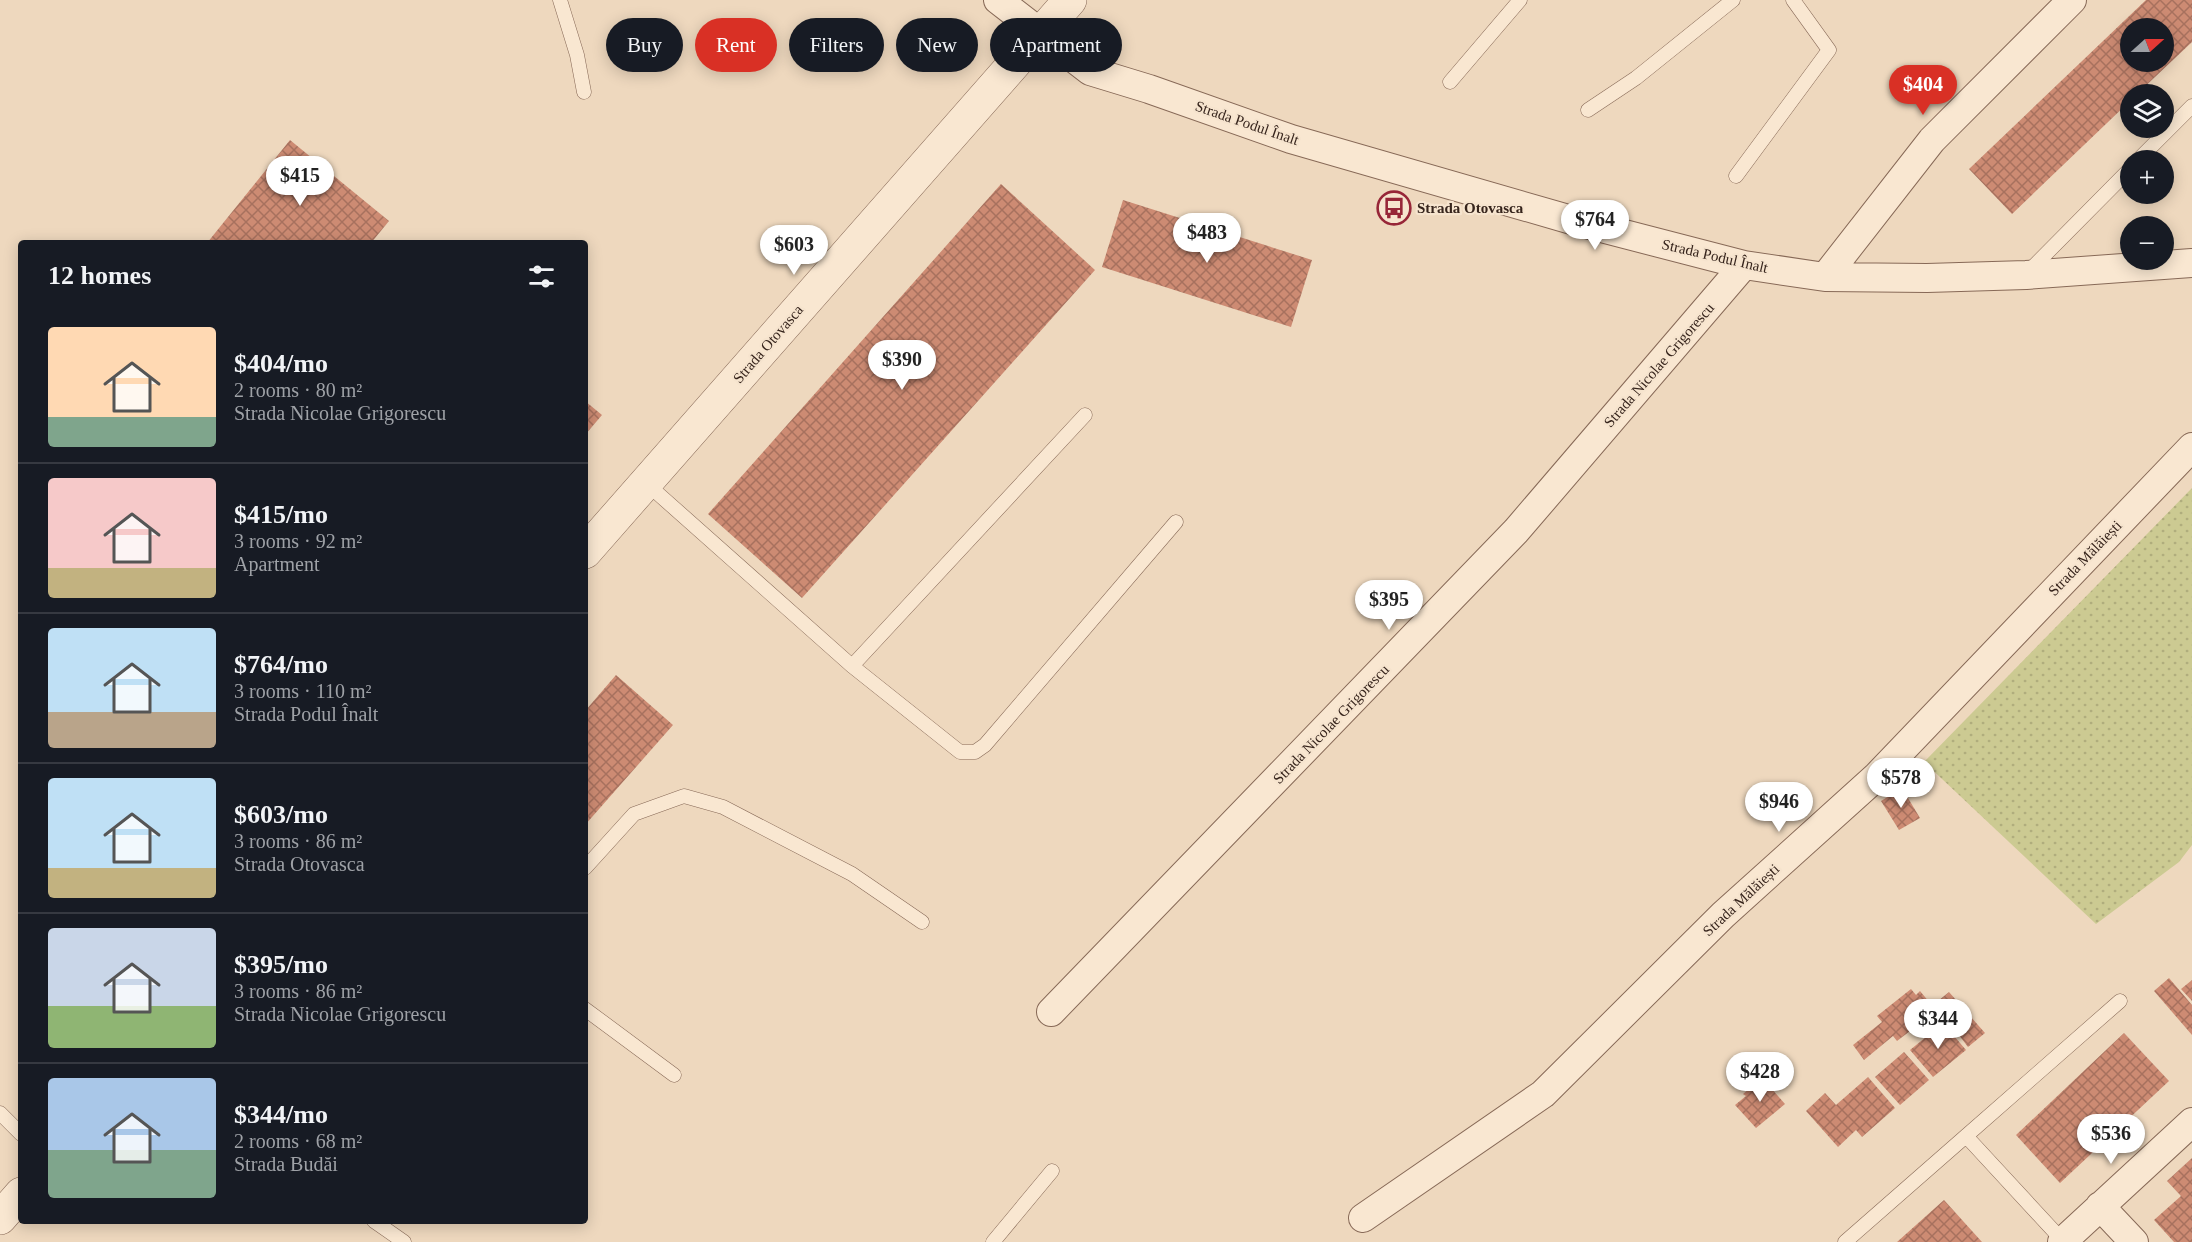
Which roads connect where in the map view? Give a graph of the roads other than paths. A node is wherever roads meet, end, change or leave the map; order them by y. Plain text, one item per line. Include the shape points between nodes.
1 (560, 0) edge
2 (998, 0) edge
3 (1070, 0) edge
4 (1520, 0) edge
5 (1733, 0) edge
6 (1793, 0) edge
7 (2072, 0) edge
8 (1021, 18) edge
9 (1054, 18) edge
10 (1007, 72) edge
11 (1093, 72) edge
12 (1450, 82) dead end
13 (584, 92) dead end
14 (2192, 106) edge
15 (1587, 110) dead end
16 (2148, 150) edge
17 (1736, 176) dead end
18 (2120, 179) edge
19 (2192, 263) edge
20 (1744, 265) junction
21 (2026, 275) junction
22 (1825, 277) junction
23 (1085, 415) dead end
24 (2192, 447) edge
25 (646, 483) junction
26 (1176, 522) dead end
27 (588, 549) edge
28 (852, 666) junction
29 (588, 865) edge
30 (922, 922) dead end
31 (2120, 1001) dead end
32 (588, 1011) edge
33 (1051, 1012) dead end
34 (674, 1075) dead end
35 (0, 1113) edge
36 (2192, 1122) edge
37 (18, 1131) edge
38 (1965, 1136) junction
39 (1052, 1171) dead end
40 (18, 1197) edge
41 (2100, 1206) junction
42 (0, 1218) edge
43 (1363, 1218) dead end
44 (378, 1224) edge
45 (2062, 1241) edge
46 (404, 1242) edge
47 (993, 1242) edge
48 (1845, 1242) edge
49 (2134, 1242) edge

1 - 13 lane
2 - 8 street, Strada Podul Înalt
3 - 9 street, Strada Otovasca
4 - 12 lane
5 - 15 lane via 1636,78
6 - 17 lane via 1829,50
7 - 22 street via 1932,140
10 - 25 street, Strada Otovasca
11 - 20 street, Strada Podul Înalt via 1291,139
14 - 16 lane
18 - 21 lane
19 - 21 street, Strada Podul Înalt
20 - 22 street, Strada Podul Înalt
20 - 33 street, Strada Nicolae Grigorescu via 1516,531
21 - 22 street, Strada Podul Înalt
23 - 28 lane
24 - 43 street, Strada Mălăiești via 1876,777 1723,915 1543,1094
25 - 27 street, Strada Otovasca
25 - 28 lane
26 - 28 lane via 985,746 975,752 960,752
29 - 30 lane via 634,814 684,796 723,807 852,874
31 - 38 lane
32 - 34 lane
35 - 37 lane
36 - 41 street
38 - 45 lane
38 - 48 lane
39 - 47 lane
40 - 42 street
41 - 45 street
41 - 49 street
44 - 46 lane

